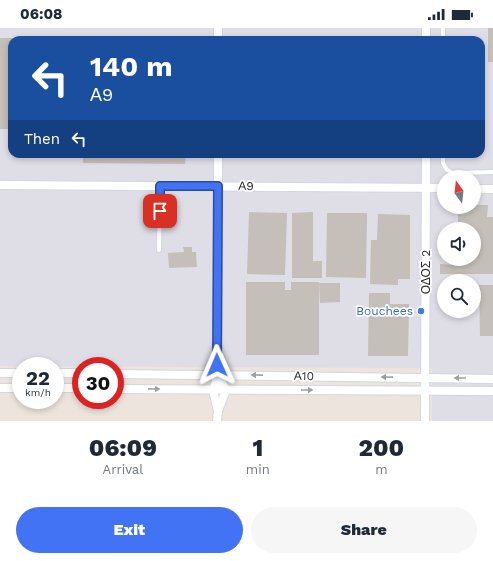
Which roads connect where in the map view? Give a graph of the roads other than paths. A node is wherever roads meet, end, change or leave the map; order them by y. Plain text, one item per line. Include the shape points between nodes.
1 (218, 158) edge
2 (426, 158) edge
3 (443, 158) edge
4 (493, 172) edge
5 (0, 185) edge
6 (160, 186) junction
7 (218, 186) junction
8 (426, 188) junction
9 (437, 188) edge
10 (481, 189) edge
11 (493, 189) edge
12 (159, 250) dead end
13 (0, 372) edge
14 (12, 373) edge
15 (124, 374) edge
16 (218, 374) junction
17 (426, 378) junction
18 (493, 378) edge
19 (0, 388) edge
20 (12, 388) edge
21 (124, 389) edge
22 (212, 390) junction
23 (226, 390) junction
24 (426, 390) junction
25 (493, 391) edge
26 (218, 411) junction
27 (218, 421) edge
28 (425, 421) edge

1 - 7 street
2 - 8 street, ΟΔΟΣ 2
3 - 4 lane via 446,170 454,173
5 - 6 street, Α9
6 - 7 street, Α9
6 - 12 lane
7 - 8 street, Α9
7 - 16 street
8 - 9 street, Α9
8 - 17 street, ΟΔΟΣ 2
10 - 11 street
13 - 14 street
15 - 16 street, Α10
17 -> 16 street, Α10
16 - 22 street
16 - 23 street
18 -> 17 street, Α10
17 - 24 street, ΟΔΟΣ 2
19 - 20 street
21 -> 22 street, Α10
22 - 23 street, Α10
22 - 26 street
23 -> 24 street, Α10
23 - 26 street
24 - 25 street, Α10
24 - 28 street, ΟΔΟΣ 2
26 - 27 street

